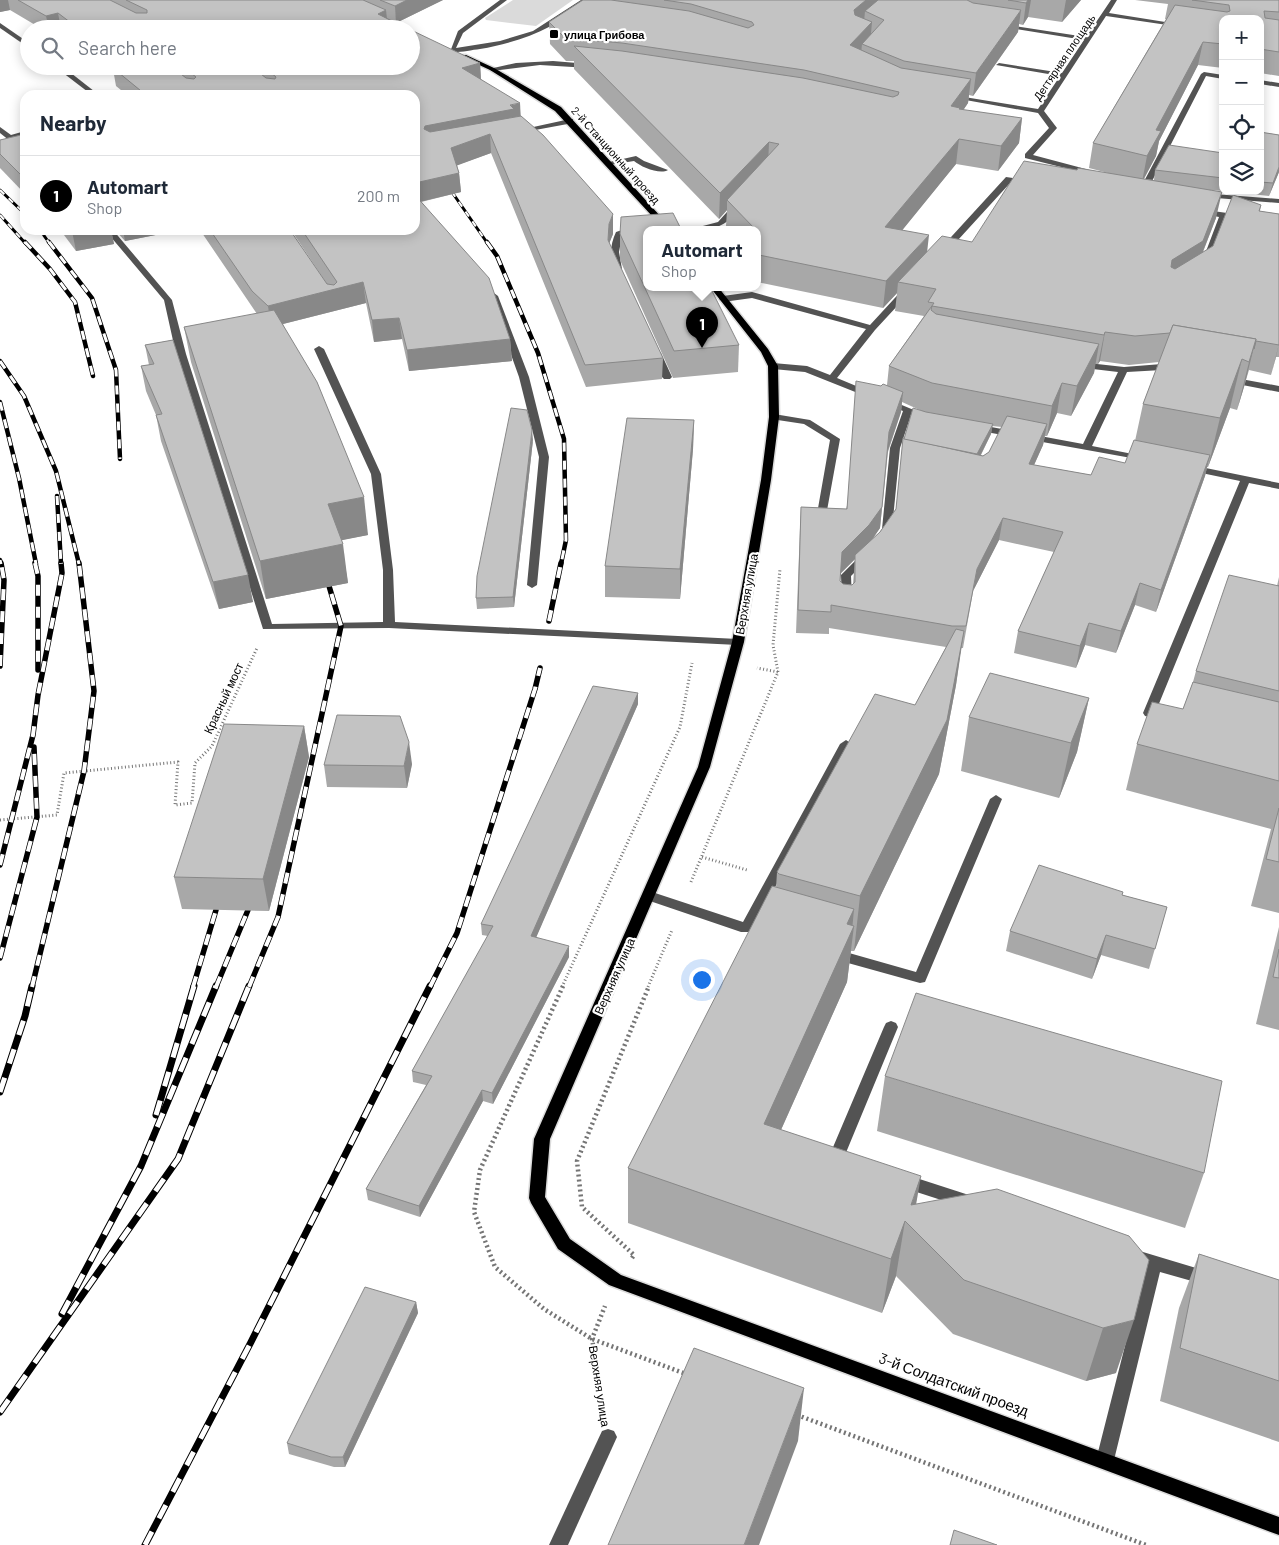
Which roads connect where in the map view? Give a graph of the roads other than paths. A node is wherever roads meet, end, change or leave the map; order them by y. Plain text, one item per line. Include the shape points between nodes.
1 (504, 0) edge
2 (585, 0) edge
3 (1114, 0) edge
4 (567, 12) junction
5 (581, 14) edge
6 (1104, 14) junction
7 (991, 24) edge
8 (0, 25) edge
9 (1193, 27) edge
10 (20, 39) edge
11 (1088, 39) junction
12 (444, 47) edge
13 (452, 51) junction
14 (999, 65) edge
15 (596, 67) edge
16 (492, 68) junction
17 (68, 75) edge
18 (1064, 75) junction
19 (1219, 76) edge
20 (1264, 83) edge
21 (1279, 85) edge
22 (89, 90) edge
23 (944, 96) edge
24 (1040, 111) junction
25 (570, 121) junction
26 (0, 129) edge
27 (515, 132) edge
28 (20, 134) edge
29 (10, 137) junction
30 (20, 146) edge
31 (608, 162) junction
32 (664, 170) dead end
33 (1100, 175) edge
34 (1038, 184) edge
35 (1136, 185) edge
36 (1145, 187) junction
37 (1155, 189) edge
38 (1193, 194) edge
39 (746, 197) edge
40 (1279, 202) edge
41 (1195, 210) edge
42 (1224, 215) junction
43 (1249, 225) edge
44 (665, 226) edge
45 (713, 226) edge
46 (643, 228) edge
47 (113, 235) edge
48 (937, 257) edge
49 (1202, 271) edge
50 (622, 278) edge
51 (917, 279) edge
52 (486, 284) edge
53 (717, 291) edge
54 (723, 299) junction
55 (872, 328) junction
56 (651, 341) edge
57 (319, 349) dead end
58 (1070, 363) edge
59 (773, 366) junction
60 (1124, 370) junction
61 (1181, 371) edge
62 (667, 377) dead end
63 (832, 378) junction
64 (1220, 378) edge
65 (1279, 389) edge
66 (908, 410) junction
67 (774, 417) junction
68 (934, 419) edge
69 (962, 424) edge
70 (1086, 448) junction
71 (1152, 461) edge
72 (1180, 466) edge
73 (1246, 479) junction
74 (1279, 486) edge
75 (822, 514) edge
76 (532, 585) dead end
77 (846, 603) edge
78 (389, 625) junction
79 (738, 642) junction
80 (1168, 717) edge
81 (846, 744) edge
82 (996, 799) dead end
83 (650, 896) junction
84 (819, 949) edge
85 (891, 1027) dead end
86 (855, 1165) edge
87 (892, 1177) edge
88 (986, 1208) edge
89 (1116, 1250) edge
90 (1154, 1263) junction
91 (615, 1280) joint
92 (1225, 1284) edge
93 (608, 1437) road end
94 (1105, 1460) junction
95 (1279, 1526) edge
96 (558, 1545) edge

1 - 13 street via 460,32
2 - 4 street
3 - 6 street, Дегтярная площадь
4 - 5 street
4 - 13 street via 529,35
6 - 9 street
6 - 11 street, Дегтярная площадь
7 - 11 street
8 - 10 street
11 - 18 street, Дегтярная площадь
12 - 13 main road, 2-й Станционный проезд
13 - 16 main road, 2-й Станционный проезд
14 - 18 street
15 - 16 street via 541,62
16 - 25 main road, 2-й Станционный проезд via 558,109
17 - 22 street
18 - 24 street, Дегтярная площадь
19 - 36 street via 1204,74
20 - 21 street
23 - 24 street
24 - 33 street via 1053,128 1028,156
25 - 27 street
25 - 31 main road, 2-й Станционный проезд
26 - 29 street
28 - 29 street
29 - 30 street
31 - 32 street via 636,158 641,163
31 - 44 main road, 2-й Станционный проезд
34 - 48 street via 1009,179
35 - 36 street
36 - 37 street
38 - 40 street
39 - 45 street via 721,224
41 - 42 street
42 - 43 street
42 - 49 street
46 - 50 street via 619,234 614,260
47 - 78 street via 168,300 181,354 267,628
51 - 55 street
52 - 76 street via 496,298 524,377 544,457
53 - 54 main road
54 - 55 street via 752,295
54 - 59 main road via 765,351
55 - 63 street
56 - 62 street
57 - 78 street via 376,474 388,570
58 - 60 street
59 - 63 street via 807,369
59 - 67 main road, Верхняя улица
60 - 61 street via 1162,368
60 - 70 street
63 - 66 street
64 - 65 street
66 - 68 street
66 - 77 street via 887,529 846,576
67 - 75 street via 807,422 835,439
67 - 79 main road, Верхняя улица
69 - 70 street via 998,436
70 - 71 street
72 - 73 street
73 - 74 street
73 - 80 street via 1149,712
78 - 79 street
79 - 83 main road, Верхняя улица via 704,767
81 - 83 street via 774,878 751,930
82 - 84 street via 920,978
83 - 91 main road, Верхняя улица via 542,1139 537,1198 564,1244
85 - 86 street via 836,1159
87 - 88 street
89 - 90 street
90 - 92 street
90 - 94 street
91 - 94 main road, 3-й Солдатский проезд
93 - 96 street, Верхняя улица
94 - 95 main road, 3-й Солдатский проезд

